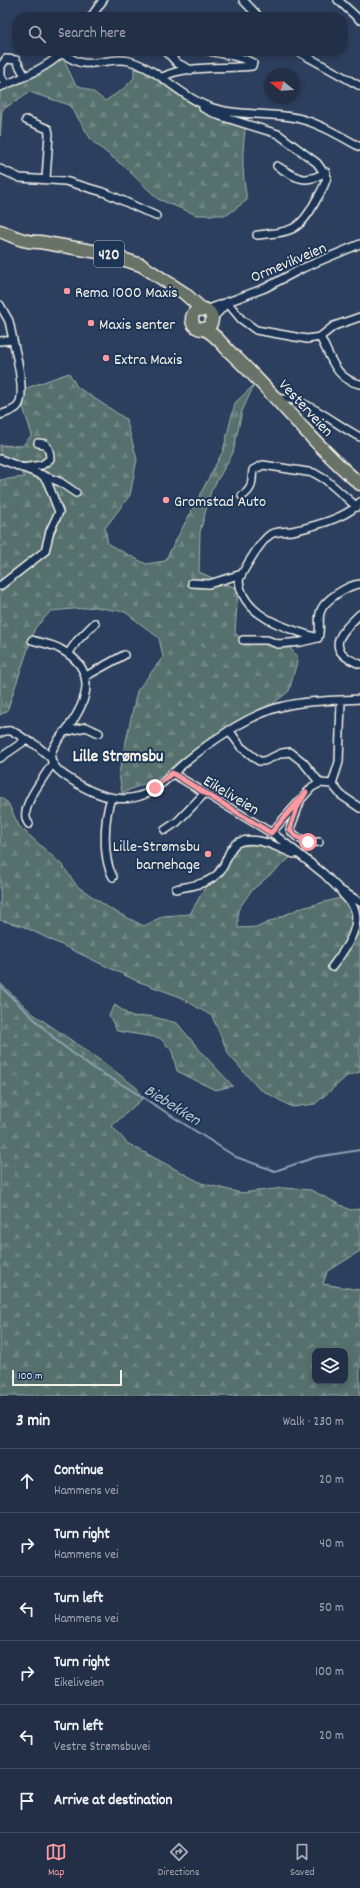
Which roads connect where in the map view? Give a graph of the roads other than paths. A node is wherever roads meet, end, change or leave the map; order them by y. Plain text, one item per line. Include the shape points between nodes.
1 (103, 0) edge
2 (243, 0) edge
3 (338, 0) edge
4 (95, 12) edge
5 (254, 12) edge
6 (360, 20) edge
7 (58, 56) edge
8 (70, 56) edge
9 (171, 56) edge
10 (235, 56) edge
11 (306, 56) edge
12 (191, 70) junction
13 (25, 76) junction
14 (163, 78) junction
15 (3, 86) edge
16 (360, 86) edge
17 (198, 102) junction
18 (26, 120) dead end
19 (360, 147) edge
20 (277, 166) dead end
21 (0, 168) edge
22 (326, 172) junction
23 (46, 178) junction
24 (156, 216) dead end
25 (5, 233) edge
26 (257, 235) dead end
27 (360, 244) edge
28 (172, 284) junction
29 (227, 302) junction
30 (0, 305) edge
31 (360, 317) edge
32 (207, 318) junction
33 (320, 337) junction
34 (13, 340) junction
35 (0, 341) edge
36 (360, 384) edge
37 (278, 400) junction
38 (0, 415) edge
39 (360, 438) edge
40 (38, 443) dead end
41 (0, 459) edge
42 (20, 468) junction
43 (42, 475) junction
44 (360, 484) edge
45 (76, 493) dead end
46 (242, 496) dead end
47 (358, 504) edge
48 (242, 574) junction
49 (192, 583) dead end
50 (360, 584) edge
51 (0, 586) edge
52 (360, 614) edge
53 (95, 623) dead end
54 (318, 638) junction
55 (32, 640) dead end
56 (244, 640) dead end
57 (68, 654) junction
58 (124, 656) dead end
59 (360, 664) edge
60 (86, 676) junction
61 (360, 699) edge
62 (341, 701) junction
63 (229, 730) junction
64 (64, 732) junction
65 (0, 733) edge
66 (99, 733) dead end
67 (26, 740) junction
68 (0, 758) edge
69 (51, 761) junction
70 (172, 773) junction
71 (320, 783) junction
72 (332, 784) junction
73 (306, 792) junction
74 (205, 793) junction
75 (111, 798) junction
76 (360, 808) edge
77 (29, 824) dead end
78 (165, 830) dead end
79 (271, 833) junction
80 (320, 842) dead end
81 (296, 853) junction
82 (113, 877) dead end
83 (176, 889) dead end
84 (340, 890) junction
85 (360, 902) edge
86 (332, 967) dead end

1 - 4 street
2 - 5 street
3 - 6 street
7 - 13 street
8 - 14 street via 83,63 117,59 130,61
9 - 12 street via 177,63
10 - 12 street via 253,63 252,66
11 - 16 street
12 - 14 street via 170,73
13 - 15 street
13 - 15 street via 16,60 6,59 1,66
14 - 17 street
17 - 19 street via 225,111 310,121
17 - 22 street via 206,110 220,116 278,134
18 - 23 street via 48,129
20 - 22 street via 301,180 313,179
21 - 23 street via 20,178
22 - 26 street via 326,182 304,221 295,228 279,233
23 - 24 street via 106,193
25 - 28 main road, Vesterveien / 420 via 16,233 40,242 130,260
27 - 29 street, Ormevikveien via 302,268 265,288
28 - 32 main road, Vesterveien / 420
28 - 32 main road, Vesterveien / 420 via 188,306 192,318 197,311
29 - 32 street, Ormevikveien
29 - 33 street via 241,319 256,330 307,340
30 - 34 street via 9,321
31 - 33 street via 334,326
32 - 37 main road, Vesterveien / 420 via 215,337
33 - 36 street via 333,365 343,377
34 - 35 street
34 - 38 street via 20,376 20,403 15,409
37 - 39 street via 290,398 303,404
37 - 44 main road, Vesterveien / 420
40 - 42 street via 47,446 50,459 42,465
41 - 42 street
42 - 43 street
43 - 45 street via 60,482
43 - 51 street via 47,481 59,512 50,531 46,549
46 - 47 street via 252,486 253,470 263,465 314,473
47 - 48 street via 337,518 293,531 277,532 263,540
48 - 49 street via 215,583
48 - 54 street via 240,580 243,598 254,610 275,622
50 - 54 street via 324,604
52 - 59 street via 344,629 338,644 348,660
53 - 57 street
54 - 56 street via 278,644 267,640
55 - 57 street
57 - 60 street via 80,664
58 - 60 street
60 - 64 street via 86,696
61 - 62 street
62 - 63 street via 285,706 250,718
62 - 72 street via 339,762
63 - 70 street
63 - 71 street via 241,747 255,759 264,761 290,752
64 - 66 street via 86,727
64 - 69 street via 52,749
65 - 67 street via 7,730 15,732
67 - 68 street
67 - 69 street
69 - 75 street via 62,774 87,791
69 - 77 street via 28,804 26,821
70 - 74 street, Eikeliveien
70 - 75 street via 155,788 138,796
71 - 72 street
71 - 73 street
72 - 76 street
73 - 79 street
73 - 80 street via 290,829 300,839
74 - 78 street via 177,822
74 - 79 street, Eikeliveien
75 - 82 street via 106,850 108,867
79 - 81 street, Eikeliveien
81 - 83 street, Eikeliveien via 261,841 241,842 229,850 224,866 214,877
81 - 84 street, Eikeliveien
84 - 85 street, Eikeliveien
84 - 86 street via 356,912 357,921 352,939

